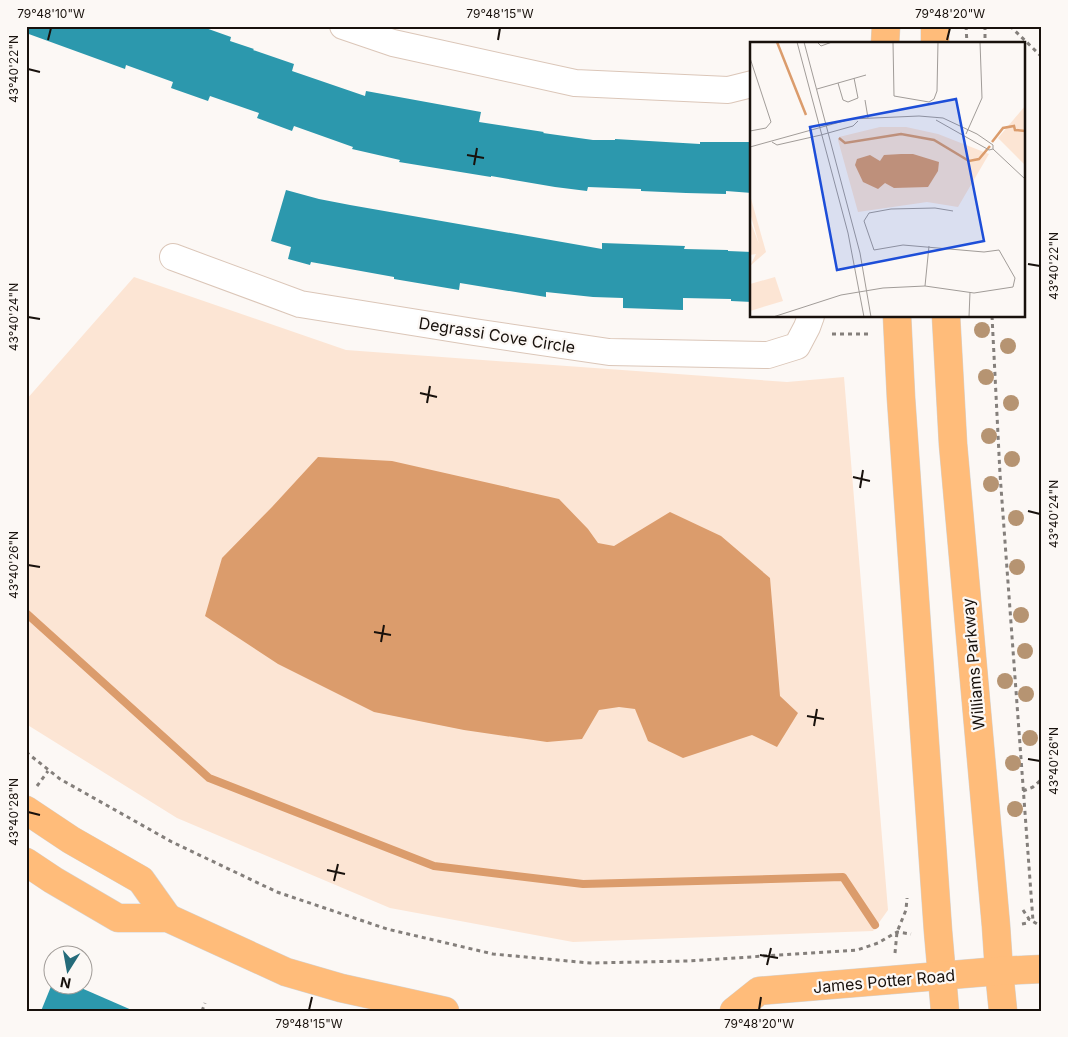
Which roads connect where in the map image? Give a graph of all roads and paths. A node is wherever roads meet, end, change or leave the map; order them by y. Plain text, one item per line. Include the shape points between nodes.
1 (343, 26) edge
2 (886, 26) edge
3 (935, 26) edge
4 (966, 26) edge
5 (985, 26) edge
6 (1010, 26) edge
7 (395, 34) edge
8 (886, 42) edge
9 (935, 42) edge
10 (967, 42) edge
11 (985, 42) edge
12 (1042, 57) edge
13 (750, 84) edge
14 (173, 257) dead end
15 (946, 318) edge
16 (992, 318) edge
17 (807, 325) edge
18 (888, 325) edge
19 (26, 752) edge
20 (1042, 779) edge
21 (1023, 791) junction
22 (26, 810) edge
23 (26, 862) edge
24 (168, 918) junction
25 (1033, 922) junction
26 (1027, 923) dead end
27 (1042, 927) edge
28 (896, 932) junction
29 (908, 934) dead end
30 (895, 955) dead end
31 (1042, 969) edge
32 (999, 971) junction
33 (942, 976) junction
34 (205, 1003) dead end
35 (202, 1011) edge
36 (445, 1011) edge
37 (734, 1011) edge
38 (944, 1011) edge
39 (1003, 1011) edge

1 - 7 street
2 - 8 main road
3 - 9 main road
4 - 10 path
5 - 11 path
6 - 12 path
7 - 13 street via 575,84 728,90
14 - 17 street, Degrassi Cove Circle via 300,304 609,352 768,355 797,346
15 - 32 main road, Williams Parkway via 953,444
16 - 21 path
17 - 18 path
18 - 33 main road via 903,428
19 - 28 path via 60,780 172,842 277,892 387,929 493,954 590,963 688,961 857,950
20 - 21 path
21 - 25 path
22 - 24 main road via 141,880
23 - 24 main road via 118,918
24 - 36 main road via 286,972
25 - 26 path via 1029,919
25 - 27 path
28 - 29 path
28 - 30 path
31 - 32 main road, James Potter Road
32 - 33 main road, James Potter Road
32 - 39 main road, Williams Parkway
33 - 37 main road, James Potter Road via 758,991
33 - 38 main road
34 - 35 path

